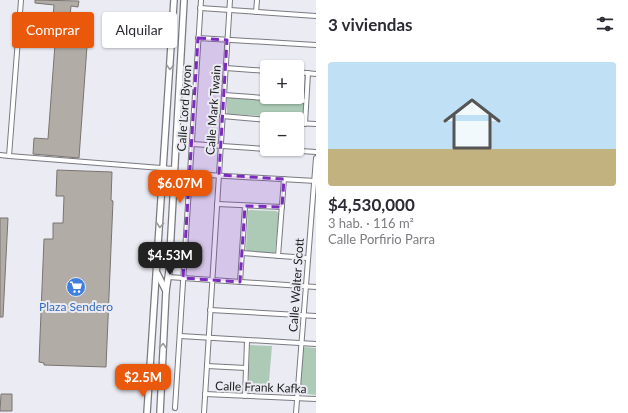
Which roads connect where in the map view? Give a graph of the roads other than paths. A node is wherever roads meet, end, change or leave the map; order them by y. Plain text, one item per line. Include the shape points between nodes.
1 (21, 0) edge
2 (174, 0) edge
3 (184, 0) edge
4 (201, 0) edge
5 (230, 0) edge
6 (257, 0) edge
7 (200, 8) junction
8 (229, 10) junction
9 (256, 12) junction
10 (316, 16) edge
11 (198, 38) junction
12 (227, 40) junction
13 (316, 45) edge
14 (226, 68) junction
15 (260, 70) edge
16 (304, 73) edge
17 (308, 73) junction
18 (316, 74) edge
19 (224, 95) junction
20 (306, 101) junction
21 (222, 116) junction
22 (260, 119) edge
23 (305, 124) joint
24 (316, 124) edge
25 (192, 144) junction
26 (220, 146) junction
27 (260, 148) edge
28 (304, 151) edge
29 (316, 152) edge
30 (0, 155) edge
31 (9, 156) junction
32 (316, 158) edge
33 (164, 168) junction
34 (174, 169) junction
35 (190, 174) junction
36 (219, 175) junction
37 (284, 179) junction
38 (315, 181) edge
39 (217, 204) junction
40 (245, 206) junction
41 (282, 207) junction
42 (242, 253) junction
43 (278, 256) junction
44 (307, 258) junction
45 (157, 273) junction
46 (168, 277) junction
47 (183, 278) junction
48 (212, 280) junction
49 (240, 282) junction
50 (305, 286) junction
51 (316, 287) edge
52 (166, 291) junction
53 (210, 310) junction
54 (303, 315) junction
55 (316, 316) edge
56 (180, 336) junction
57 (208, 338) junction
58 (247, 341) junction
59 (302, 343) junction
60 (316, 344) edge
61 (206, 366) junction
62 (246, 368) junction
63 (150, 379) junction
64 (205, 394) junction
65 (245, 396) junction
66 (297, 398) junction
67 (316, 399) edge
68 (176, 408) dead end
69 (147, 413) edge
70 (151, 413) edge
71 (160, 413) edge
72 (204, 413) edge
73 (296, 413) edge

1 - 31 street
2 -> 33 street
3 - 34 street
4 - 7 street, Calle Lord Byron
5 - 8 street, Calle Mark Twain
6 - 9 street
7 - 8 street
7 - 11 street, Calle Lord Byron
8 - 9 street
8 - 12 street, Calle Mark Twain
9 - 10 street
11 - 12 street
11 - 25 street, Calle Lord Byron
12 - 13 street
12 - 14 street, Calle Mark Twain
14 - 15 street
14 - 19 street, Calle Mark Twain
16 - 17 street
17 - 18 street
17 - 20 street
19 - 20 street
19 - 21 street, Calle Mark Twain
20 - 23 street
21 - 22 street
21 - 26 street, Calle Mark Twain
23 - 24 street
25 - 26 street
25 - 35 street, Calle Lord Byron
26 - 27 street
26 - 36 street, Calle Mark Twain
28 - 29 street
30 - 31 street
31 - 33 street
32 - 38 street, Calle Walter Scott
33 - 34 street
33 -> 45 street
34 - 46 street
35 - 36 street
35 - 47 street, Calle Lord Byron
36 - 37 street
36 - 39 street, Calle Mark Twain
37 - 38 street
37 - 41 street
38 - 44 street, Calle Walter Scott
39 - 40 street
39 - 48 street, Calle Mark Twain
40 - 41 street
40 - 42 street
41 - 43 street
42 - 43 street
42 - 49 street
43 - 44 street
44 - 50 street, Calle Walter Scott
45 - 52 street
45 - 63 street
46 - 47 street
46 - 52 street
47 - 48 street
47 - 56 street, Calle Lord Byron
48 - 49 street
48 - 53 street, Calle Mark Twain
49 - 50 street
50 - 51 street
50 - 54 street, Calle Walter Scott
71 -> 52 street
53 - 54 street
53 - 57 street, Calle Mark Twain
54 - 55 street
54 - 59 street, Calle Walter Scott
56 - 57 street
56 - 68 street, Calle Lord Byron
57 - 58 street
57 - 61 street, Calle Mark Twain
58 - 59 street
58 - 62 street
59 - 60 street
59 - 66 street, Calle Walter Scott
61 - 62 street
61 - 64 street, Calle Mark Twain
62 - 65 street
63 - 69 street
63 - 70 street via 153,389
64 - 65 street, Calle Frank Kafka
64 - 72 street, Calle Mark Twain
65 - 66 street, Calle Frank Kafka
66 - 67 street, Calle Frank Kafka
66 - 73 street, Calle Walter Scott

